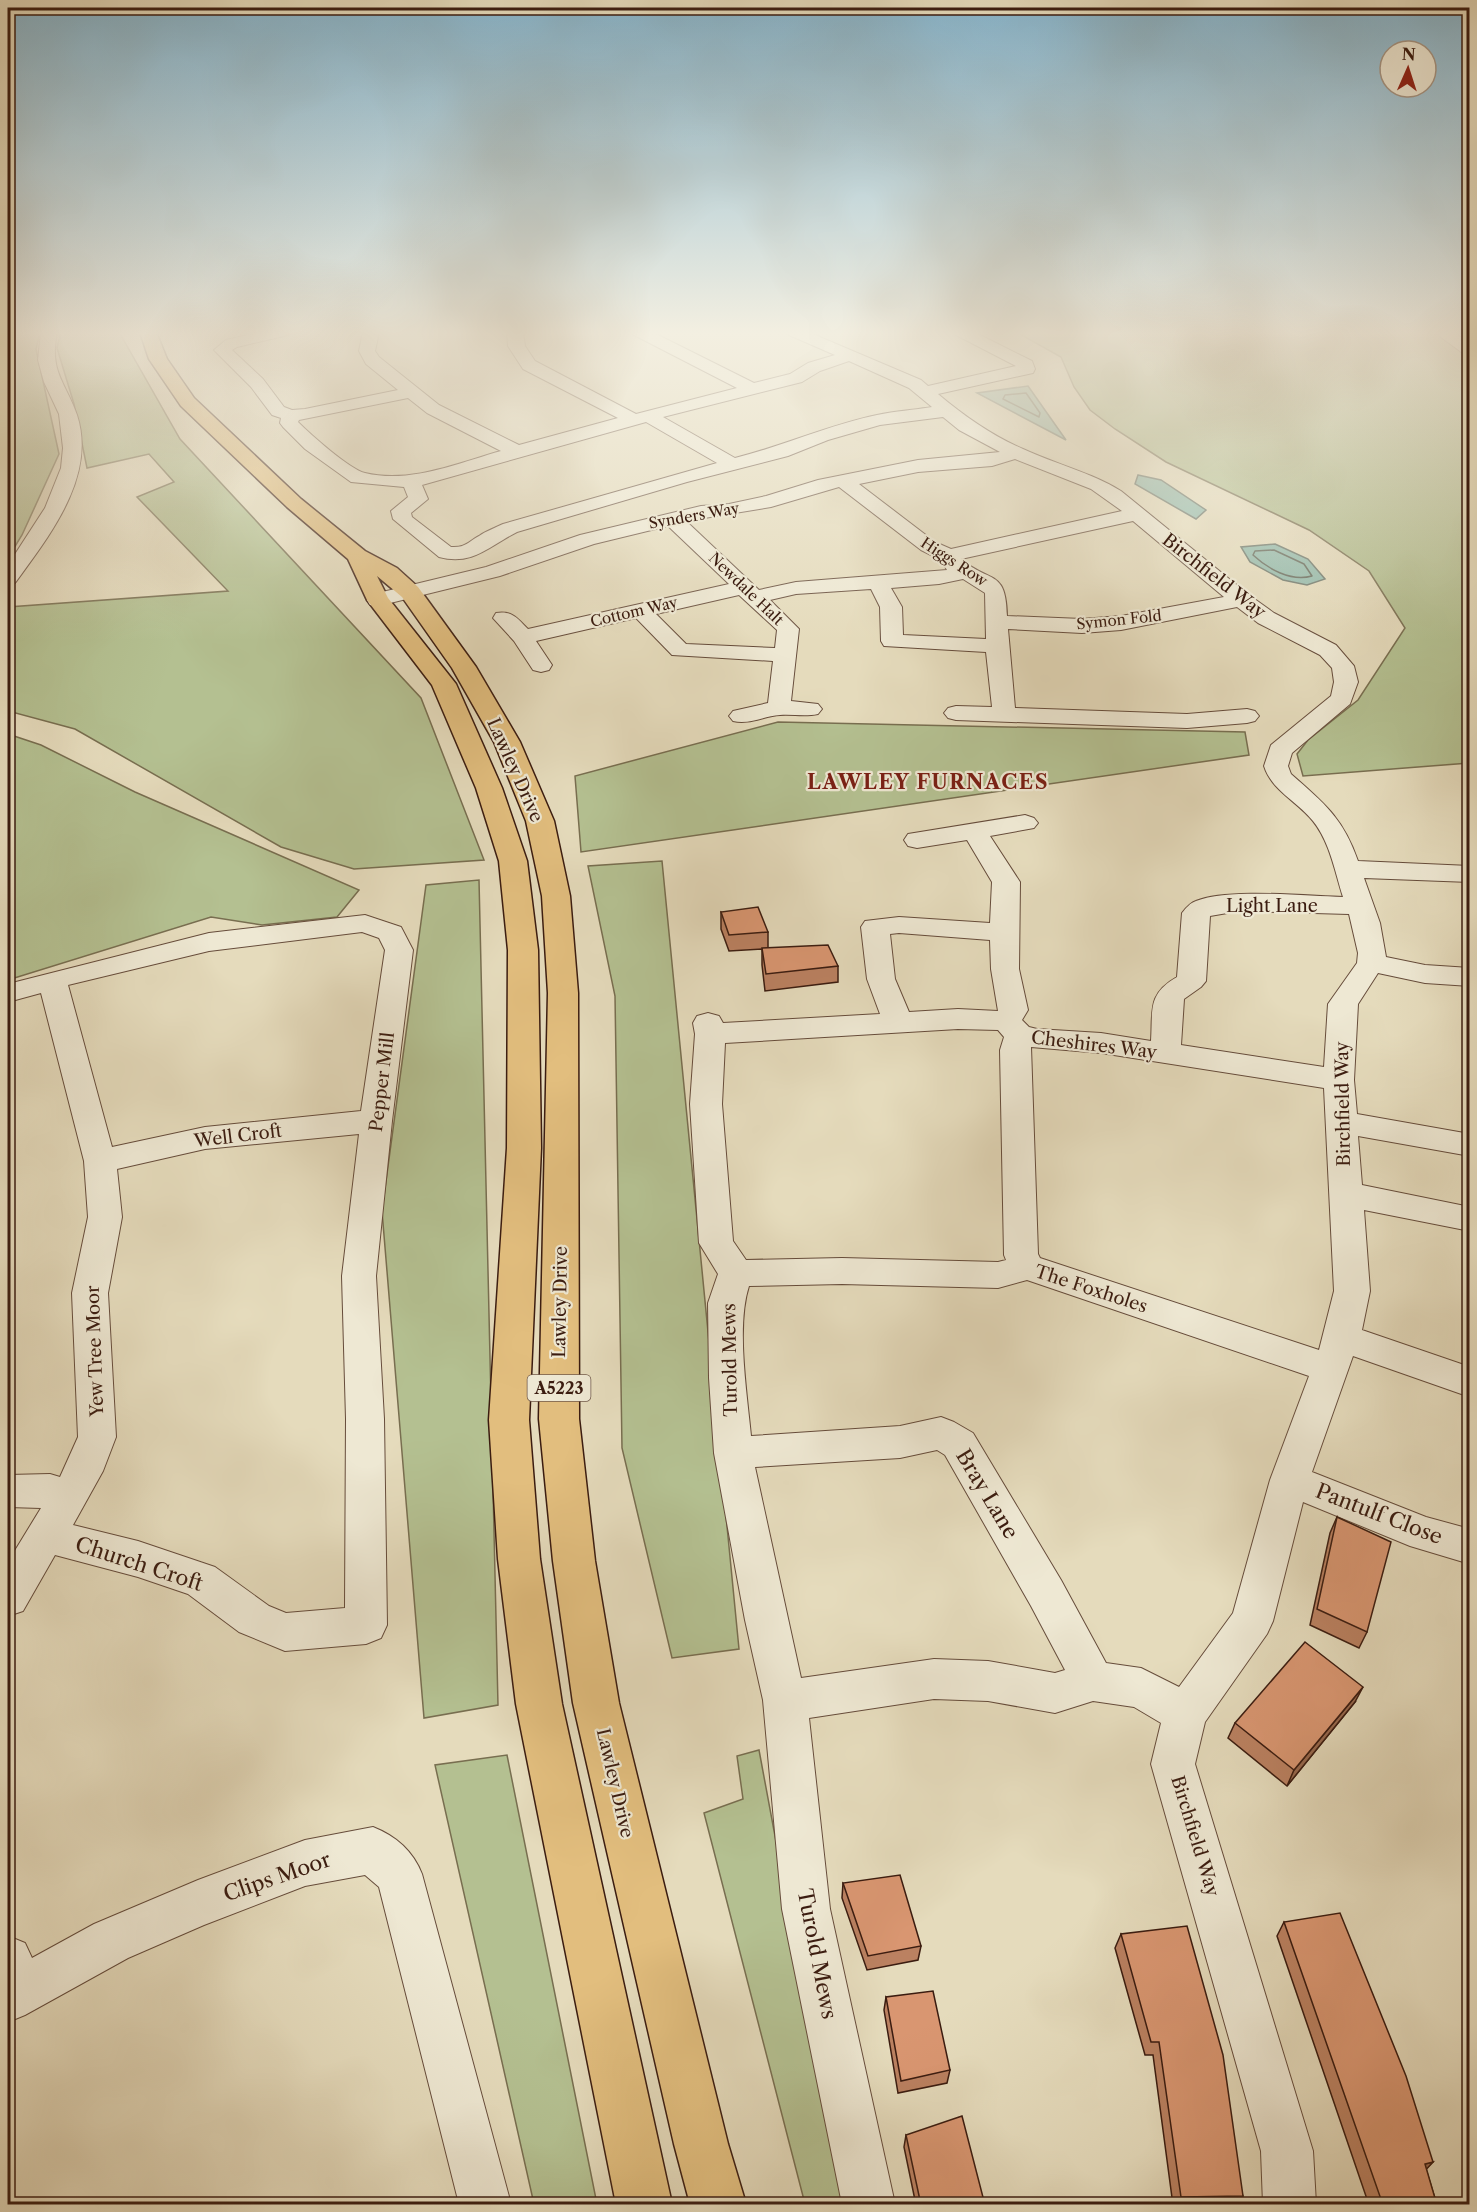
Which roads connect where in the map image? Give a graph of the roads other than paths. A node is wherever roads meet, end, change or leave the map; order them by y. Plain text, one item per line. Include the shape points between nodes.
1 (72, 435) edge
2 (222, 435) edge
3 (301, 435) edge
4 (485, 435) edge
5 (576, 435) edge
6 (675, 435) edge
7 (825, 435) edge
8 (982, 435) edge
9 (516, 451) junction
10 (1016, 453) junction
11 (732, 464) junction
12 (843, 481) junction
13 (411, 482) junction
14 (1137, 514) junction
15 (672, 519) junction
16 (357, 556) junction
17 (949, 556) junction
18 (966, 572) junction
19 (8, 579) edge
20 (878, 584) junction
21 (751, 592) junction
22 (394, 596) junction
23 (1241, 600) junction
24 (640, 610) junction
25 (504, 618) dead end
26 (997, 622) junction
27 (523, 637) junction
28 (997, 646) junction
29 (783, 655) junction
30 (541, 665) dead end
31 (779, 708) junction
32 (810, 709) dead end
33 (956, 713) dead end
34 (1004, 714) junction
35 (741, 716) dead end
36 (1247, 716) dead end
37 (1025, 823) dead end
38 (974, 831) junction
39 (917, 840) dead end
40 (1346, 869) junction
41 (1470, 874) edge
42 (1360, 906) junction
43 (1004, 932) junction
44 (1371, 963) junction
45 (1470, 977) edge
46 (52, 980) junction
47 (8, 993) edge
48 (899, 1023) junction
49 (1012, 1028) junction
50 (1165, 1054) junction
51 (1339, 1080) junction
52 (376, 1121) junction
53 (1342, 1122) junction
54 (1470, 1145) edge
55 (100, 1161) junction
56 (1344, 1194) junction
57 (1470, 1219) edge
58 (1028, 1267) junction
59 (736, 1273) junction
60 (1336, 1353) junction
61 (1470, 1382) edge
62 (733, 1454) junction
63 (1289, 1480) junction
64 (8, 1491) edge
65 (69, 1496) junction
66 (44, 1535) junction
67 (1470, 1547) edge
68 (8, 1598) edge
69 (366, 1624) joint
70 (1094, 1681) junction
71 (785, 1700) junction
72 (1185, 1714) junction
73 (10, 1984) edge
74 (485, 2205) edge
75 (644, 2205) edge
76 (718, 2205) edge
77 (868, 2205) edge
78 (1290, 2205) edge

1 - 19 street via 74,455 62,492
2 - 16 main road, Lawley Drive / A5223
3 - 13 street via 358,478
4 - 9 street
5 - 9 street
6 - 11 street
7 - 11 street via 781,452
8 - 10 street, Birchfield Way
9 - 13 street
10 - 12 street, Synders Way via 992,460 918,466
10 - 14 street, Birchfield Way via 1098,485
11 - 13 street via 510,528 473,551 459,554 446,553 403,519 401,511 418,499
12 - 15 street, Synders Way via 771,501
12 - 17 street, Higgs Row via 928,546
14 - 17 street
14 - 23 street, Birchfield Way
15 - 21 street, Newdale Halt
15 - 22 street, Synders Way via 587,538 493,572
16 - 22 main road, Lawley Drive / A5223
16 - 22 main road, Lawley Drive / A5223 via 389,573
17 - 18 street, Higgs Row via 954,565
18 - 20 street, Cottom Way
18 - 26 street, Higgs Row via 996,593
20 - 21 street, Cottom Way
20 - 28 street via 891,608 892,641
21 - 24 street, Cottom Way
21 - 29 street, Newdale Halt via 788,629
22 - 75 main road, Lawley Drive / A5223 via 444,684 489,788 513,861 523,950 524,1148 509,1420 519,1559 539,1704
22 - 76 main road, Lawley Drive / A5223 via 464,667 507,742 540,821 556,896 563,993 559,1419 574,1561 596,1703 700,2144
23 - 26 street, Symon Fold via 1121,623 1082,626
23 - 40 street, Birchfield Way via 1266,618 1328,650 1343,666 1346,682 1342,699 1280,750 1276,766 1280,777 1322,815 1336,836
24 - 27 street, Cottom Way
24 - 29 street via 680,650
25 - 27 street
26 - 28 street, Higgs Row
27 - 30 street
28 - 34 street, Higgs Row
29 - 31 street, Newdale Halt
31 - 32 street
31 - 35 street
33 - 34 street
34 - 36 street via 1187,721
37 - 38 street
38 - 39 street
38 - 43 street via 1006,882
40 - 41 street
40 - 42 street, Birchfield Way
42 - 44 street, Birchfield Way
42 - 50 street, Light Lane via 1239,903 1204,907 1196,913 1191,981 1172,992 1169,999
43 - 48 street via 875,927 881,979
43 - 49 street
44 - 45 street via 1425,974
44 - 51 street, Birchfield Way via 1343,1004
46 - 47 street, Pepper Mill
46 - 52 street, Pepper Mill via 209,942 365,923 391,933 399,950
46 - 55 street, Yew Tree Moor
48 - 49 street, Cheshires Way via 958,1019
48 - 59 street, Cheshires Way via 709,1028 706,1104 716,1243
49 - 50 street, Cheshires Way
49 - 58 street via 1016,1050 1021,1255
50 - 51 street, Cheshires Way
51 - 53 street, Birchfield Way
52 - 55 street, Well Croft via 205,1138
52 - 69 street, Pepper Mill via 359,1276 365,1419
53 - 54 street
53 - 56 street, Birchfield Way
55 - 65 street, Yew Tree Moor via 105,1217 90,1293 97,1437
56 - 57 street
56 - 60 street, Birchfield Way via 1352,1292
58 - 59 street, The Foxholes via 998,1275
58 - 60 street, The Foxholes
59 - 62 street, Turold Mews via 726,1303
60 - 61 street, The Foxholes
60 - 63 street, Birchfield Way
62 - 70 street, Bray Lane via 900,1442 941,1433 959,1444
62 - 71 street, Turold Mews
63 - 67 street, Pantulf Close via 1436,1539
63 - 72 street, Birchfield Way via 1252,1621
64 - 65 street via 50,1491
65 - 66 street, Yew Tree Moor
66 - 68 street, Yew Tree Moor
66 - 69 street, Church Croft via 201,1580 254,1619 285,1632
70 - 71 street via 1055,1693 988,1682 934,1679
70 - 72 street via 1141,1688
71 - 77 street, Turold Mews via 806,1909
72 - 78 street, Birchfield Way via 1173,1764 1287,2151
73 - 74 street, Clips Moor via 305,1863 373,1850 399,1874

